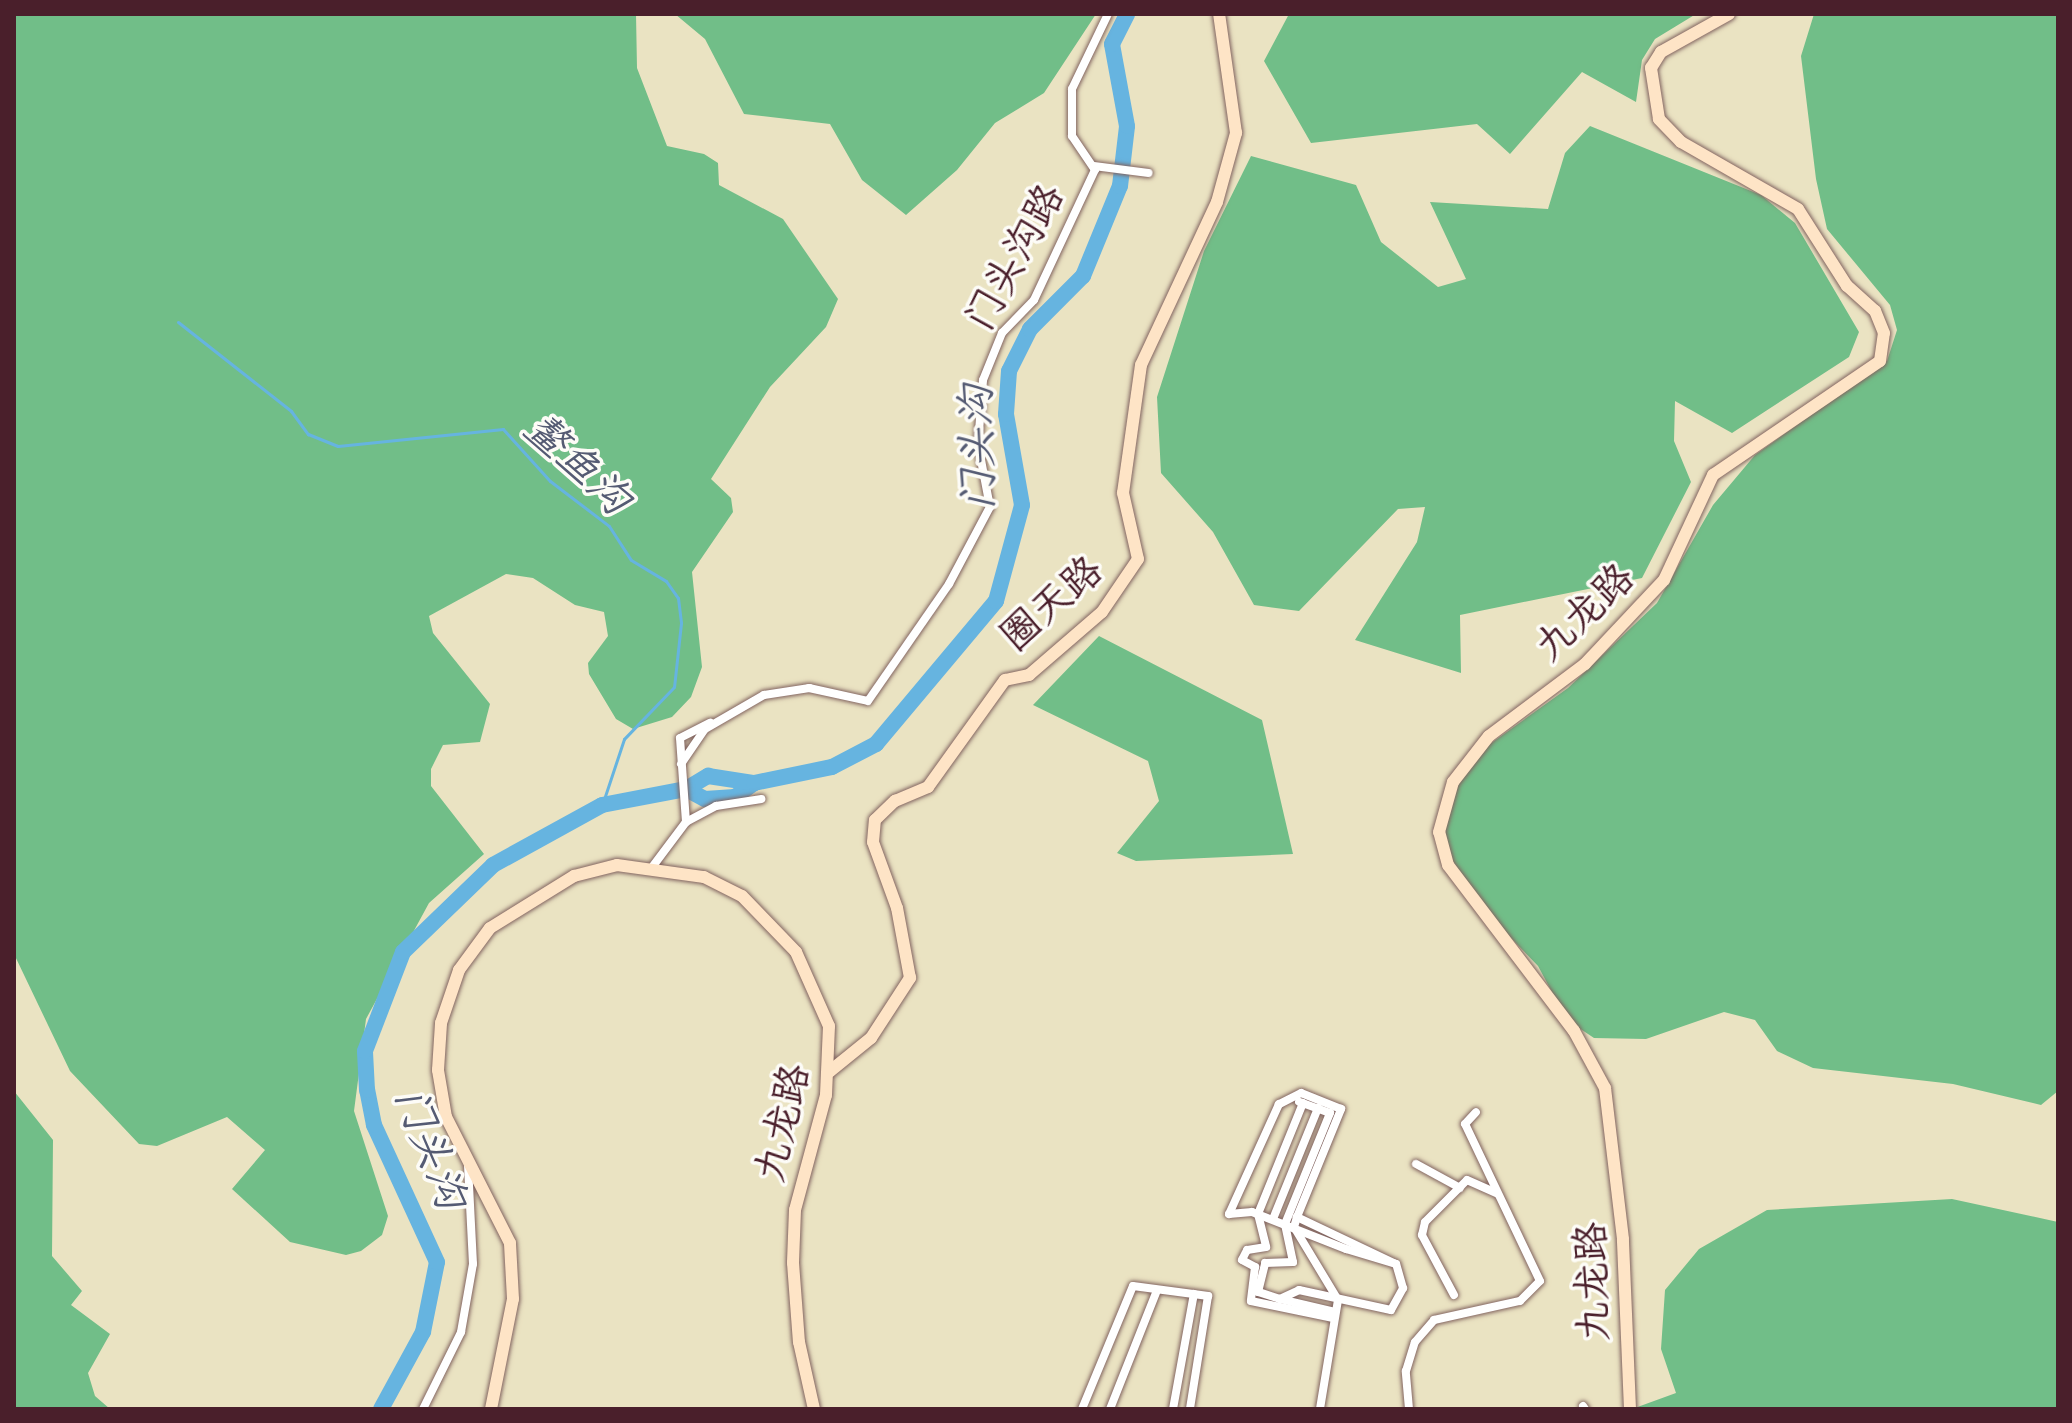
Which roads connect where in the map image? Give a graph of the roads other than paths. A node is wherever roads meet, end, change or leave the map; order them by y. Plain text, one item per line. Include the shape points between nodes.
1 (1108, 14) edge
2 (1219, 14) edge
3 (1729, 14) edge
4 (1094, 166) junction
5 (1149, 173) dead end
6 (713, 723) junction
7 (681, 764) junction
8 (761, 799) dead end
9 (686, 821) junction
10 (653, 866) junction
11 (829, 1072) junction
12 (1290, 1099) junction
13 (1303, 1103) junction
14 (1318, 1108) junction
15 (1332, 1108) junction
16 (1476, 1112) dead end
17 (468, 1163) junction
18 (1416, 1164) dead end
19 (1460, 1188) junction
20 (1499, 1196) junction
21 (1258, 1214) junction
22 (1273, 1219) junction
23 (1292, 1223) junction
24 (1157, 1290) junction
25 (1194, 1294) junction
26 (1454, 1295) dead end
27 (1280, 1299) junction
28 (1338, 1300) junction
29 (1334, 1315) junction
30 (1320, 1408) edge
31 (423, 1409) edge
32 (491, 1409) edge
33 (814, 1409) edge
34 (1082, 1409) edge
35 (1110, 1409) edge
36 (1173, 1409) edge
37 (1190, 1409) edge
38 (1409, 1409) edge
39 (1630, 1409) edge

1 - 4 street, 门头沟路 via 1072,89 1072,136
2 - 11 street, 圈天路 via 1236,133 1217,202 1141,365 1123,493 1138,559 1102,612 1029,675 1005,680 928,787 895,801 875,820 873,842 897,908 910,978 871,1038
3 - 39 street, 九龙路 via 1661,52 1651,68 1659,119 1681,142 1798,209 1847,286 1875,311 1884,333 1880,361 1713,475 1664,580 1585,664 1489,736 1453,782 1439,832 1448,865 1574,1031 1605,1088 1623,1239
4 - 5 street
4 - 6 street, 门头沟路 via 1034,300 1002,333 983,380 978,444 990,507 909,651 868,701 789,690 764,695 746,711
6 - 7 street
6 - 7 street via 682,735
7 - 9 street
8 - 9 street via 716,806
9 - 10 street
10 - 11 street, 九龙路 via 704,877 742,896 778,928 829,1026
10 - 17 street, 九龙路 via 574,876 536,896 490,928 459,970 441,1023 438,1070 446,1117
11 - 33 street, 九龙路 via 795,1210 799,1342
12 - 13 street
12 - 15 street via 1301,1093
12 - 21 street via 1279,1104 1245,1173 1243,1195 1226,1209 1231,1218
13 - 14 street
13 - 21 street
14 - 15 street
14 - 22 street
15 - 23 street via 1341,1109
16 - 20 street via 1465,1124
17 - 31 street via 473,1264 461,1332
17 - 32 street, 九龙路 via 510,1243 513,1299
18 - 19 street
19 - 20 street via 1478,1180
19 - 26 street via 1422,1235
20 - 38 street via 1540,1281 1535,1292 1434,1320 1410,1357
21 - 22 street
21 - 29 street via 1266,1247 1242,1253 1244,1265 1255,1267 1251,1301
22 - 23 street
23 - 27 street via 1293,1262 1269,1258 1258,1292
23 - 28 street
23 - 28 street via 1396,1264 1403,1288 1398,1306
24 - 25 street
24 - 34 street via 1133,1286
24 - 35 street
25 - 36 street
25 - 37 street via 1208,1296
27 - 28 street via 1299,1290
27 - 29 street
28 - 29 street
29 - 30 street

